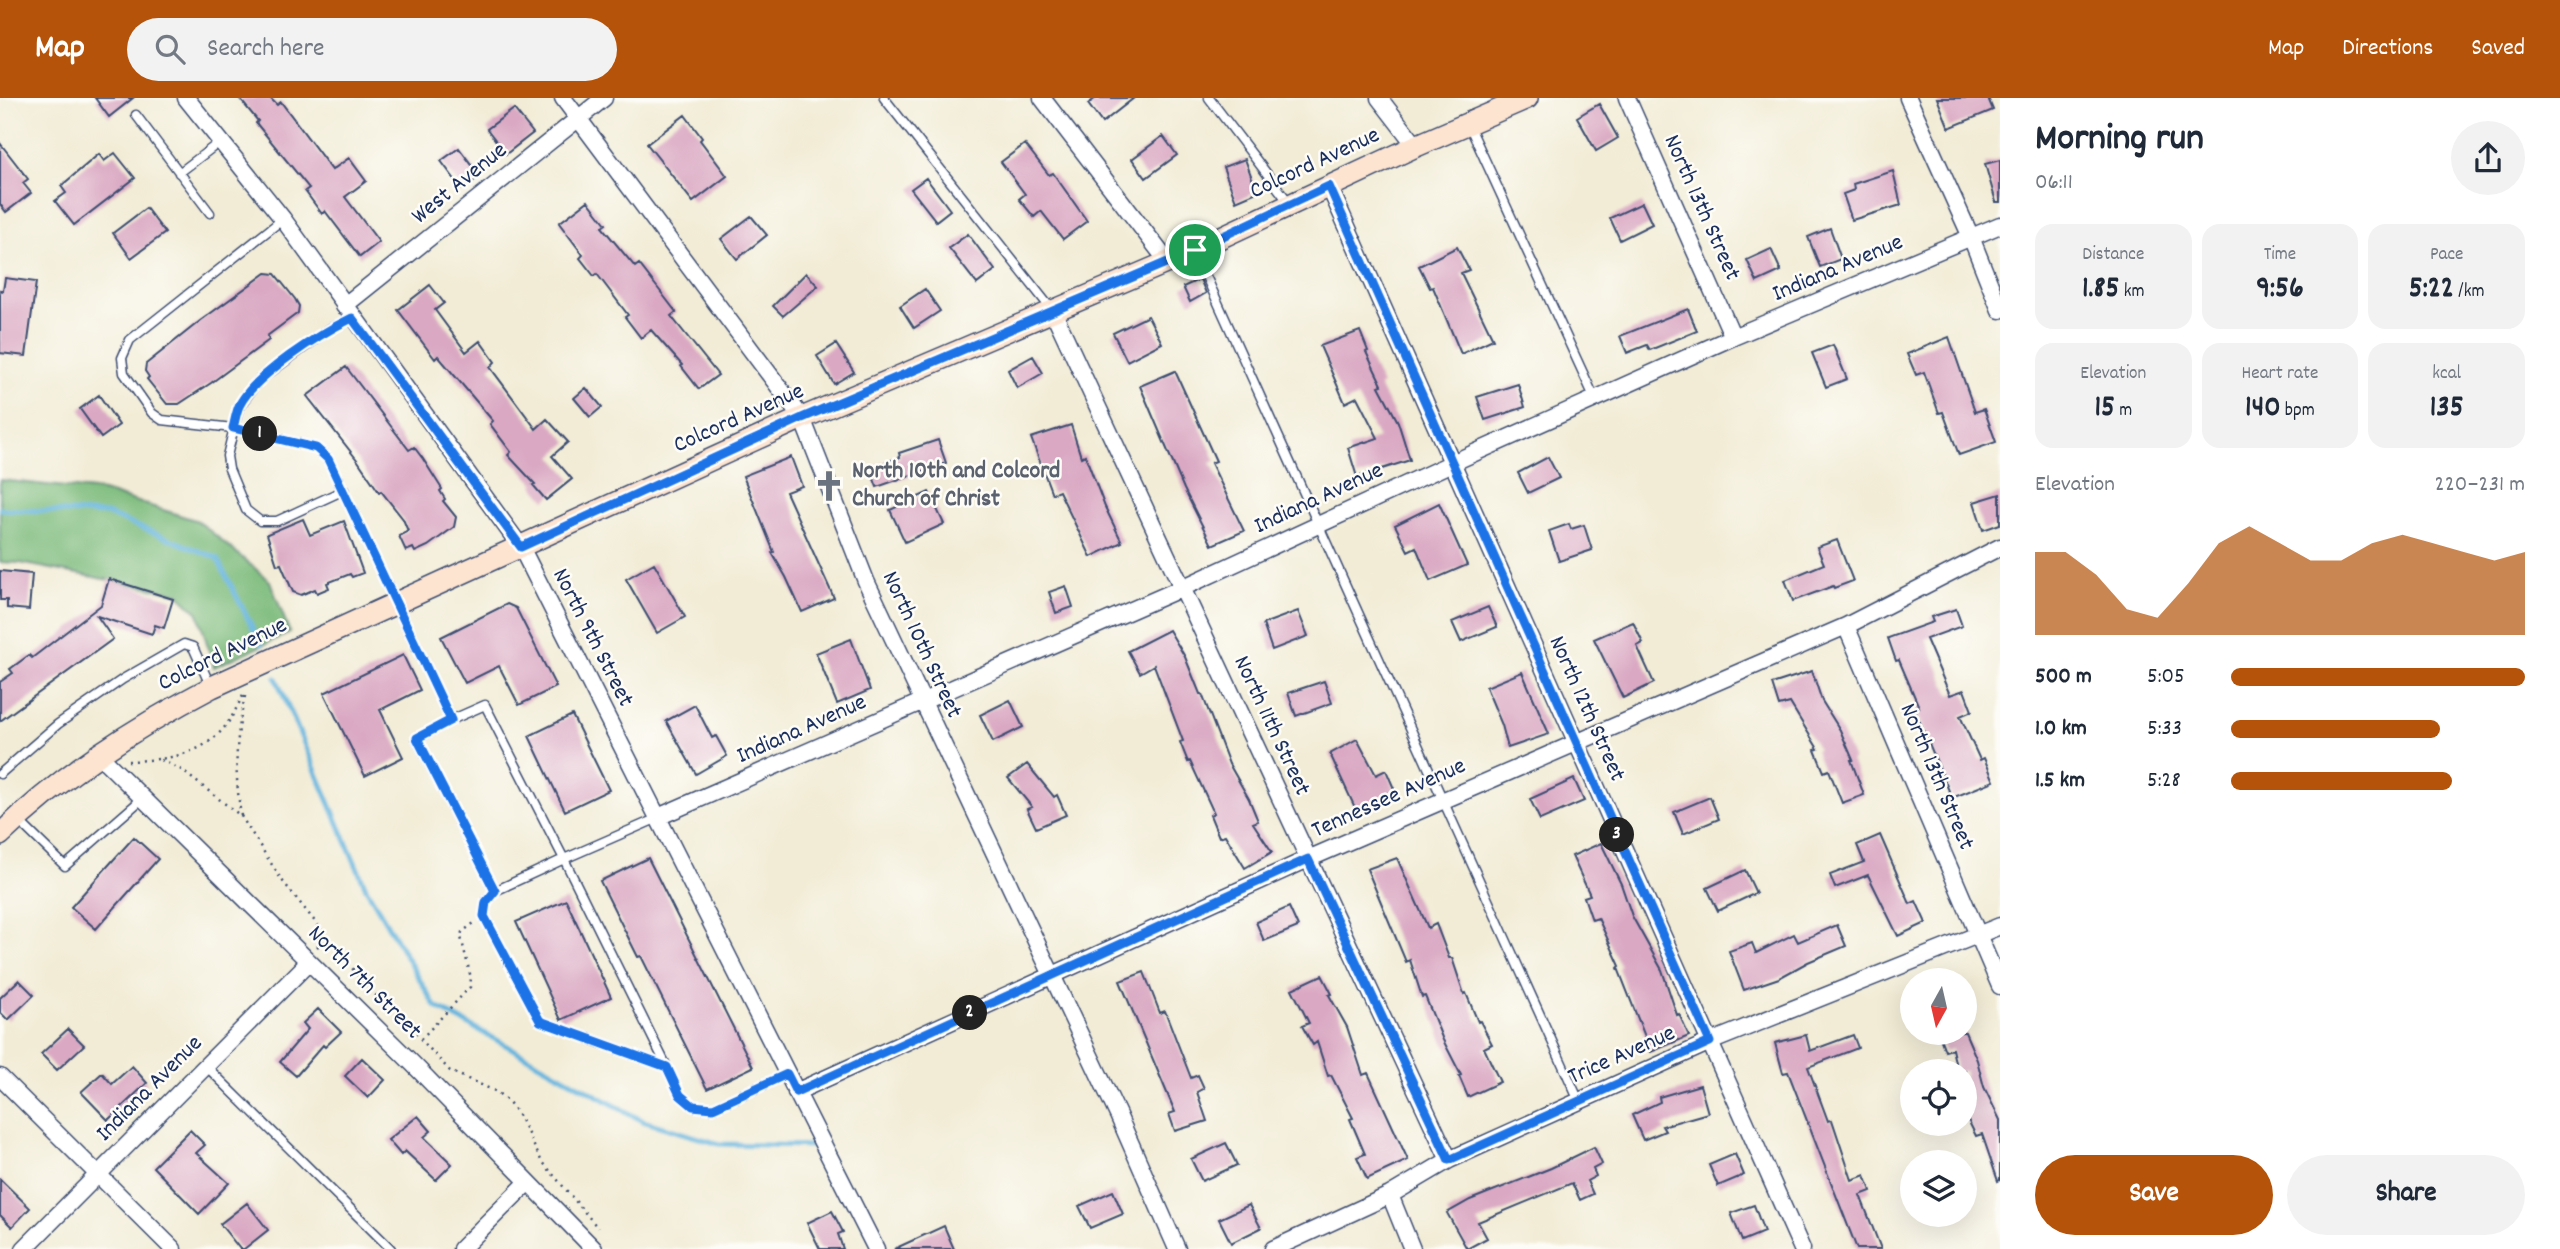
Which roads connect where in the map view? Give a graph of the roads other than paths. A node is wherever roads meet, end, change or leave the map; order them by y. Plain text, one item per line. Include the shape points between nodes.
1 (186, 98) edge
2 (563, 98) edge
3 (604, 98) edge
4 (884, 98) edge
5 (1042, 98) edge
6 (1209, 98) edge
7 (1379, 98) edge
8 (1527, 98) edge
9 (1627, 98) edge
10 (1908, 98) edge
11 (136, 116) dead end
12 (579, 118) junction
13 (1468, 124) junction
14 (221, 141) junction
15 (1416, 146) junction
16 (180, 173) junction
17 (1329, 186) junction
18 (1291, 204) junction
19 (209, 213) dead end
20 (283, 219) junction
21 (2000, 225) edge
22 (1971, 237) junction
23 (1195, 250) junction
24 (1168, 262) junction
25 (2000, 310) edge
26 (1053, 311) junction
27 (348, 312) junction
28 (1733, 337) junction
29 (1595, 399) junction
30 (802, 418) junction
31 (233, 428) junction
32 (1452, 463) junction
33 (344, 490) junction
34 (1318, 525) junction
35 (521, 547) junction
36 (2000, 547) edge
37 (1182, 588) junction
38 (397, 603) junction
39 (1846, 626) junction
40 (212, 687) junction
41 (922, 702) junction
42 (451, 720) junction
43 (1576, 742) junction
44 (98, 754) junction
45 (0, 774) edge
46 (143, 798) junction
47 (1444, 800) junction
48 (658, 817) junction
49 (17, 819) junction
50 (0, 835) edge
51 (564, 859) junction
52 (1308, 859) junction
53 (495, 891) junction
54 (2000, 926) edge
55 (1979, 935) junction
56 (309, 962) junction
57 (1051, 976) junction
58 (2000, 986) edge
59 (1710, 1042) junction
60 (205, 1065) junction
61 (667, 1067) junction
62 (787, 1074) junction
63 (0, 1077) edge
64 (796, 1092) junction
65 (1579, 1101) junction
66 (1449, 1160) junction
67 (99, 1174) junction
68 (528, 1182) junction
69 (1390, 1195) junction
70 (592, 1247) edge
71 (24, 1249) edge
72 (173, 1249) edge
73 (391, 1249) edge
74 (461, 1249) edge
75 (876, 1249) edge
76 (1177, 1249) edge
77 (1273, 1249) edge
78 (1412, 1249) edge
79 (1802, 1249) edge

1 - 14 street, North 9th Street
2 - 12 street, North 10th Street
3 - 12 street, West Avenue
4 - 26 lane
5 - 24 street
6 - 18 lane
7 - 15 street
8 - 13 street, Colcord Avenue
9 - 28 street, North 13th Street
10 - 22 street
11 - 16 lane
12 - 27 street, West Avenue
12 - 30 street, North 10th Street
13 - 15 street, Colcord Avenue
13 - 29 lane
14 - 16 lane
14 - 20 street, North 9th Street
15 - 17 street, Colcord Avenue
16 - 19 lane
17 - 18 street, Colcord Avenue
17 - 32 street, North 12th Street
18 - 23 street, Colcord Avenue
20 - 27 street, North 9th Street
20 - 31 lane via 130,340 122,358 124,373 162,420
21 - 22 street, Indiana Avenue
22 - 25 street
22 - 28 street, Indiana Avenue
23 - 24 street, Colcord Avenue
23 - 34 lane
24 - 26 street, Colcord Avenue
26 - 30 street, Colcord Avenue
26 - 37 street, North 11th Street
27 - 31 lane via 258,381 239,407
27 - 35 street, North 9th Street
28 - 29 street, Indiana Avenue
29 - 32 street, Indiana Avenue
30 - 35 street, Colcord Avenue
30 - 41 street, North 10th Street via 866,581
31 - 33 lane via 316,448 328,459
31 - 33 lane via 229,470 246,510 260,521 277,521
32 - 34 street, Indiana Avenue
32 - 43 street, North 12th Street
33 - 38 lane
34 - 37 street, Indiana Avenue
34 - 47 lane
35 - 38 street, Colcord Avenue
35 - 48 street, North 9th Street
36 - 39 street, Tennessee Avenue
37 - 41 street, Indiana Avenue
37 - 52 street, North 11th Street
38 - 40 street, Colcord Avenue
38 - 42 lane
39 - 43 street, Tennessee Avenue
39 - 55 street, North 13th Street
40 - 44 street, Colcord Avenue
40 - 45 lane via 193,647 184,644 58,724
41 - 48 street, Indiana Avenue
41 - 57 street, North 10th Street
42 - 51 lane via 485,705
42 - 53 lane via 417,738
43 - 47 street, Tennessee Avenue
43 - 59 street, North 12th Street
44 - 46 street, North 7th Street
44 - 49 street, Colcord Avenue
46 - 49 lane via 65,866
46 - 56 street, North 7th Street
47 - 52 street, Tennessee Avenue
47 - 65 lane
48 - 51 lane
48 - 62 street, North 9th Street
49 - 50 street, Colcord Avenue
51 - 53 lane
51 - 61 lane
52 - 57 street, Tennessee Avenue
52 - 66 street, North 11th Street
53 - 61 lane via 486,902 484,916 540,1021
54 - 55 street, Trice Avenue
55 - 58 street, North 13th Street
55 - 59 street, Trice Avenue
56 - 60 street, Indiana Avenue
56 - 68 street, North 7th Street
57 - 64 street, Tennessee Avenue
57 - 76 street, North 10th Street
59 - 65 street, Trice Avenue
59 - 79 street, North 12th Street
60 - 67 street, Indiana Avenue
60 - 73 lane
61 - 62 lane via 680,1095 693,1106 713,1108
62 - 64 street, North 9th Street
63 - 67 street
64 - 75 street, North 9th Street
65 - 66 street, Trice Avenue
66 - 69 street, Trice Avenue
67 - 71 street, Indiana Avenue
67 - 72 street
68 - 70 street, North 7th Street
68 - 74 street
69 - 77 street, Trice Avenue
69 - 78 street

